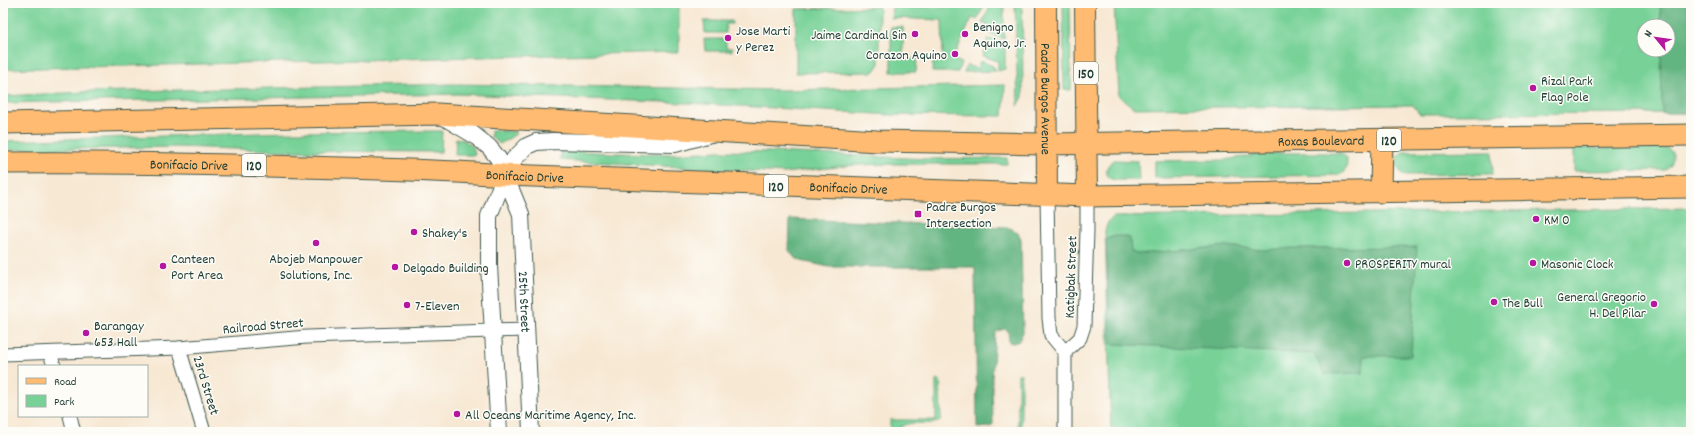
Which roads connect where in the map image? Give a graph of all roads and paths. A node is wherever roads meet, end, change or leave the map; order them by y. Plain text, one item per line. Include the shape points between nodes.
1 (1046, 3) edge
2 (1085, 3) edge
3 (437, 114) junction
4 (3, 123) edge
5 (718, 131) junction
6 (1691, 135) edge
7 (1382, 140) junction
8 (1046, 144) junction
9 (1087, 144) junction
10 (3, 163) edge
11 (505, 176) junction
12 (1691, 187) edge
13 (1381, 192) junction
14 (1047, 195) junction
15 (1087, 196) junction
16 (525, 330) junction
17 (492, 331) junction
18 (179, 348) junction
19 (1065, 352) junction
20 (50, 353) junction
21 (3, 354) edge
22 (54, 365) edge
23 (70, 417) edge
24 (74, 432) edge
25 (204, 432) edge
26 (500, 432) edge
27 (531, 432) edge
28 (1065, 432) edge

1 - 8 main road, Padre Burgos Avenue
2 - 9 main road, 150
3 - 4 highway, 120
3 - 5 highway, 120
3 - 11 street, 25th Street via 463,127 489,147 498,158
5 - 8 highway, 120 via 877,141
5 - 11 street via 675,144 536,142 527,146 514,159
6 - 7 highway, Roxas Boulevard / 120
7 - 9 highway, Roxas Boulevard / 120
7 - 13 highway
8 - 9 highway, Roxas Boulevard / 120
8 - 14 main road, Padre Burgos Avenue
9 - 15 main road, 150
10 - 11 highway, Bonifacio Drive / 120 via 209,164 444,171
11 - 14 highway, Bonifacio Drive / 120
11 - 16 street, 25th Street via 521,214
11 - 17 street via 489,216
12 - 13 highway, 120
13 - 15 highway, 120
14 - 15 highway, 120
14 - 19 street, Katigbak Street via 1049,318 1052,335
15 - 19 street, Katigbak Street via 1084,326 1080,338
16 - 17 street, Railroad Street
16 - 27 street, 25th Street
17 - 18 street, Railroad Street via 307,337
17 - 26 street
18 - 20 street, Railroad Street
18 - 25 street, 23rd Street
19 - 28 street
20 - 21 street, Railroad Street
20 - 22 street
23 - 24 street

